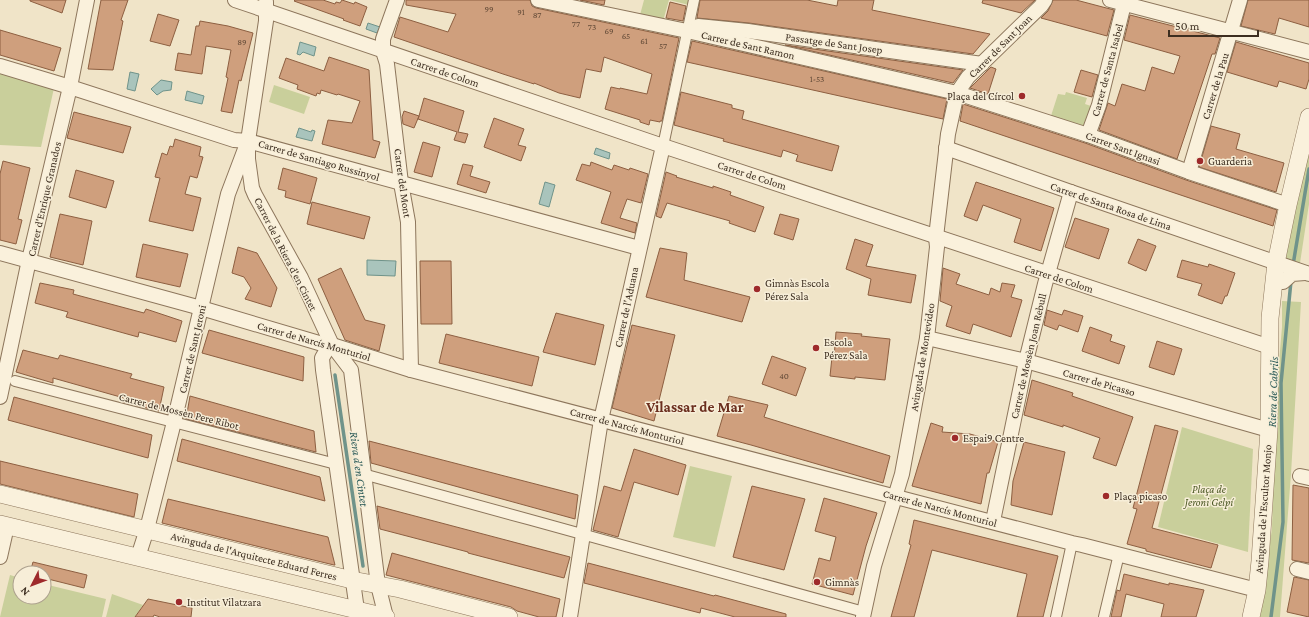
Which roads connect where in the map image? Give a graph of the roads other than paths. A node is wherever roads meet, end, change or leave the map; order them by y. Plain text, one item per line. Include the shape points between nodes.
1 (87, 0) edge
2 (235, 0) edge
3 (397, 0) edge
4 (538, 0) edge
5 (694, 0) edge
6 (1045, 0) edge
7 (1110, 0) edge
8 (1240, 0) edge
9 (1124, 2) edge
10 (266, 5) edge
11 (687, 31) junction
12 (1231, 32) junction
13 (383, 51) junction
14 (1309, 52) edge
15 (982, 64) junction
16 (0, 66) edge
17 (70, 87) junction
18 (957, 93) junction
19 (1309, 117) edge
20 (1088, 135) junction
21 (248, 141) junction
22 (663, 146) junction
23 (946, 148) junction
24 (1189, 172) junction
25 (402, 183) junction
26 (1071, 192) junction
27 (1288, 205) junction
28 (936, 237) junction
29 (639, 248) junction
30 (0, 253) edge
31 (29, 260) junction
32 (1276, 263) junction
33 (1307, 273) edge
34 (1048, 274) junction
35 (1274, 280) junction
36 (201, 308) junction
37 (927, 338) junction
38 (330, 346) junction
39 (1270, 347) junction
40 (1026, 361) junction
41 (411, 370) junction
42 (15, 381) dead end
43 (0, 397) edge
44 (602, 420) junction
45 (174, 422) junction
46 (1269, 430) junction
47 (336, 464) junction
48 (363, 474) junction
49 (0, 494) edge
50 (896, 496) junction
51 (993, 522) junction
52 (3, 525) edge
53 (147, 529) junction
54 (582, 535) junction
55 (1072, 543) junction
56 (1119, 554) junction
57 (0, 557) edge
58 (138, 557) junction
59 (352, 580) junction
60 (378, 585) junction
61 (1257, 590) junction
62 (358, 613) edge
63 (864, 615) edge
64 (386, 617) edge
65 (509, 617) edge
66 (570, 617) edge
67 (1056, 617) edge
68 (1104, 617) edge
69 (1251, 617) edge

1 - 17 street, Carrer d'Enrique Granados
2 - 10 street, Carrer de Colom
3 - 13 street, Carrer del Mont via 383,39
4 - 11 street, Carrer de Sant Ramon
5 - 11 street, Carrer de l'Aduana
6 - 15 street, Carrer de Sant Joan
7 - 9 street
8 - 12 street, Carrer de la Pau
9 - 12 street
9 - 20 street, Carrer de Santa Isabel via 1099,105
10 - 13 street, Carrer de Colom
10 - 21 street, Carrer de la Riera d'en Cintet via 266,21
11 - 15 street, Passatge de Sant Josep via 695,26 748,31
11 - 18 street, Carrer de Sant Ramon
11 - 22 street, Carrer de l'Aduana
12 - 14 street
12 - 24 street, Carrer de la Pau
13 - 22 street, Carrer de Colom
13 - 25 street, Carrer del Mont via 387,64
15 - 18 street, Carrer de Sant Joan via 968,77
16 - 17 street, Carrer de Santiago Russinyol
17 - 21 street, Carrer de Santiago Russinyol via 234,140
17 - 31 street, Carrer d'Enrique Granados
18 - 20 street, Carrer Sant Ignasi
18 - 23 street, Avinguda de Montevideo
19 - 27 street, Avinguda de l'Escultor Monjo
20 - 24 street, Carrer Sant Ignasi
21 - 25 street, Carrer de Santiago Russinyol
21 - 36 street, Carrer de Sant Jeroni via 228,194
21 - 38 street, Carrer de la Riera d'en Cintet via 252,188 301,278
22 - 28 street, Carrer de Colom
22 - 29 street, Carrer de l'Aduana
23 - 26 street, Carrer de Santa Rosa de Lima
23 - 28 street, Avinguda de Montevideo
24 - 27 street, Carrer Sant Ignasi
25 - 29 street, Carrer de Santiago Russinyol
25 - 41 street, Carrer del Mont via 408,222
26 - 32 street, Carrer de Santa Rosa de Lima
26 - 34 street, Carrer de Mossèn Joan Rebull
27 - 32 street, Avinguda de l'Escultor Monjo
28 - 34 street, Carrer de Colom
28 - 37 street, Avinguda de Montevideo
29 - 44 street, Carrer de l'Aduana
30 - 31 street, Carrer de Narcís Monturiol
31 - 36 street, Carrer de Narcís Monturiol
31 - 43 street, Carrer d'Enrique Granados
32 - 33 street, Carrer de Santa Rosa de Lima
32 - 35 street, Avinguda de l'Escultor Monjo
33 - 35 street via 1292,274 1283,282
34 - 39 street, Carrer de Colom
34 - 40 street, Carrer de Mossèn Joan Rebull
35 - 39 street, Avinguda de l'Escultor Monjo
36 - 38 street, Carrer de Narcís Monturiol
36 - 45 street, Carrer de Sant Jeroni
37 - 40 street, Carrer de Picasso
37 - 50 street, Avinguda de Montevideo
38 - 41 street, Carrer de Narcís Monturiol
38 - 47 street via 322,358
38 - 48 street, Carrer de la Riera d'en Cintet via 351,370
39 - 46 street, Avinguda de l'Escultor Monjo
40 - 46 street, Carrer de Picasso
40 - 51 street, Carrer de Mossèn Joan Rebull
41 - 44 street, Carrer de Narcís Monturiol
42 - 45 street, Carrer de Mossèn Pere Ribot
44 - 50 street, Carrer de Narcís Monturiol
44 - 54 street, Carrer de l'Aduana
45 - 47 street, Carrer de Mossèn Pere Ribot
45 - 53 street, Carrer de Sant Jeroni
46 - 61 street, Avinguda de l'Escultor Monjo
47 - 59 street
48 - 54 street
48 - 60 street, Carrer de la Riera d'en Cintet
49 - 53 street, Avinguda de l'Arquitecte Eduard Ferres
50 - 51 street, Carrer de Narcís Monturiol
50 - 63 street, Avinguda de Montevideo via 874,566
51 - 55 street, Carrer de Narcís Monturiol
52 - 57 street
52 - 58 street
53 - 58 street, Carrer de Sant Jeroni
53 - 59 street, Avinguda de l'Arquitecte Eduard Ferres
54 - 63 street via 716,570
54 - 66 street, Carrer de l'Aduana
55 - 56 street, Carrer de Narcís Monturiol
55 - 67 street
56 - 61 street, Carrer de Narcís Monturiol
56 - 68 street
58 - 62 street
59 - 60 street, Avinguda de l'Arquitecte Eduard Ferres
59 - 62 street
60 - 64 street, Carrer de la Riera d'en Cintet
60 - 65 street, Avinguda de l'Arquitecte Eduard Ferres
61 - 69 street, Avinguda de l'Escultor Monjo
62 - 64 street

